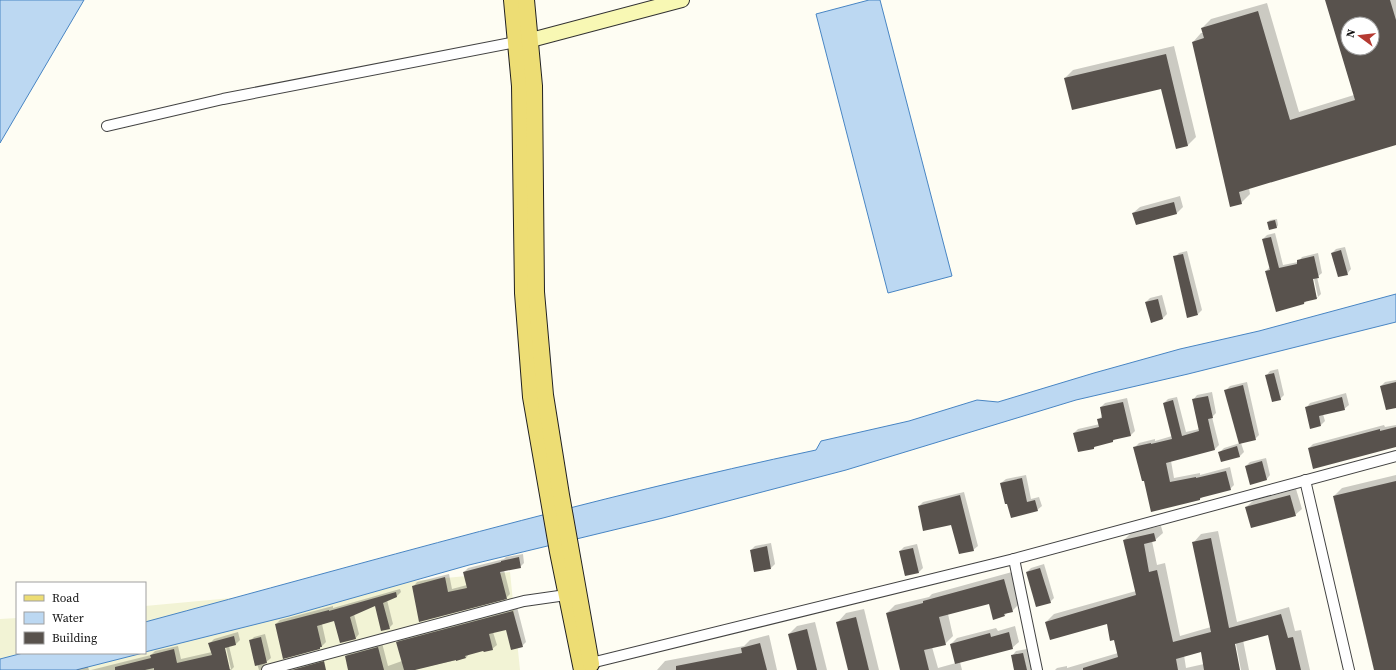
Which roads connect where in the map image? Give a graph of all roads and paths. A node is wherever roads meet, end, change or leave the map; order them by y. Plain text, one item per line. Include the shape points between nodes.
1 (512, 0) edge
2 (526, 0) edge
3 (682, 0) edge
4 (523, 41) junction
5 (107, 126) dead end
6 (1396, 456) edge
7 (1305, 480) junction
8 (565, 551) junction
9 (1014, 560) junction
10 (566, 595) junction
11 (589, 668) edge
12 (267, 670) edge
13 (1037, 670) edge
14 (1349, 670) edge

1 - 4 main road
2 - 4 main road
3 - 4 street
4 - 5 street via 223,100
4 - 8 main road via 520,86 523,293 537,378 532,398
6 - 7 street
7 - 9 street
7 - 14 street
8 - 10 main road
8 - 11 main road
9 - 11 street
9 - 13 street
10 - 11 main road
10 - 12 street via 524,602

